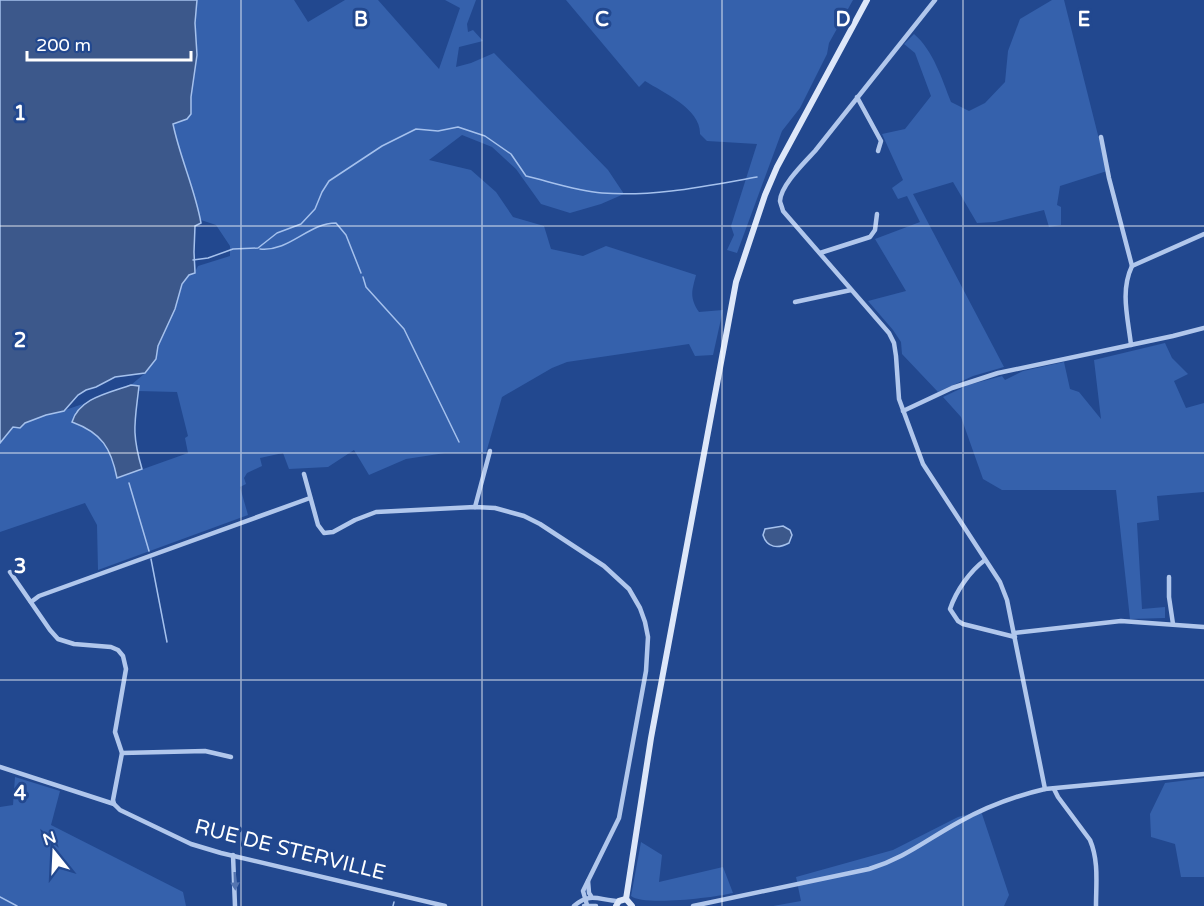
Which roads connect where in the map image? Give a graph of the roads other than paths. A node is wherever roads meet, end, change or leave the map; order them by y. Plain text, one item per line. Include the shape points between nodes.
1 (867, 0) edge
2 (935, 0) edge
3 (857, 98) junction
4 (1101, 137) dead end
5 (878, 152) dead end
6 (877, 214) dead end
7 (1204, 234) edge
8 (820, 253) junction
9 (1132, 266) junction
10 (851, 291) junction
11 (795, 302) dead end
12 (1204, 328) edge
13 (1131, 345) junction
14 (903, 411) junction
15 (490, 451) dead end
16 (303, 474) dead end
17 (310, 498) junction
18 (475, 507) junction
19 (986, 560) junction
20 (10, 572) dead end
21 (1169, 577) dead end
22 (31, 602) junction
23 (1173, 624) junction
24 (1204, 627) edge
25 (1015, 635) junction
26 (122, 753) junction
27 (231, 757) dead end
28 (0, 767) edge
29 (1204, 774) edge
30 (1045, 789) junction
31 (1054, 789) junction
32 (114, 804) junction
33 (232, 855) junction
34 (588, 881) junction
35 (591, 896) junction
36 (584, 898) junction
37 (626, 899) junction
38 (617, 904) edge
39 (586, 905) edge
40 (235, 906) edge
41 (445, 906) edge
42 (574, 906) edge
43 (596, 906) edge
44 (632, 906) edge
45 (693, 906) edge
46 (1096, 906) edge

1 - 37 main road via 777,167 736,282 651,738
2 - 3 street
3 - 5 street via 881,141
3 - 8 street via 794,175 780,201 783,211
4 - 9 street
6 - 8 street via 870,237
7 - 9 street
8 - 10 street
9 - 13 street via 1125,290
10 - 11 street
10 - 14 street via 894,343
12 - 13 street
13 - 14 street via 971,380
14 - 19 street via 923,464
15 - 18 street
16 - 17 street
17 - 18 street via 324,533 376,512
17 - 22 street
18 - 34 street via 524,516 604,566 629,589 645,622 646,671 619,818
19 - 25 street via 1007,600
19 - 25 street via 962,586 950,609 963,624
20 - 22 street
21 - 23 street
22 - 26 street via 58,639 111,647 123,656 126,669 115,732
23 - 24 street
23 - 25 street via 1121,621
25 - 30 street
26 - 27 street via 205,751
26 - 32 street
28 - 32 street, RUE DE STERVILLE
29 - 31 street
30 - 31 street
30 - 45 street via 993,805 892,862
31 - 46 street via 1094,848
32 - 33 street, RUE DE STERVILLE via 191,844
33 -> 40 street
33 - 41 street, RUE DE STERVILLE
34 - 35 street
34 - 36 street
35 - 36 street
35 - 38 street
36 - 39 street
36 - 42 street
37 - 38 main road
37 - 44 main road
39 - 43 street

